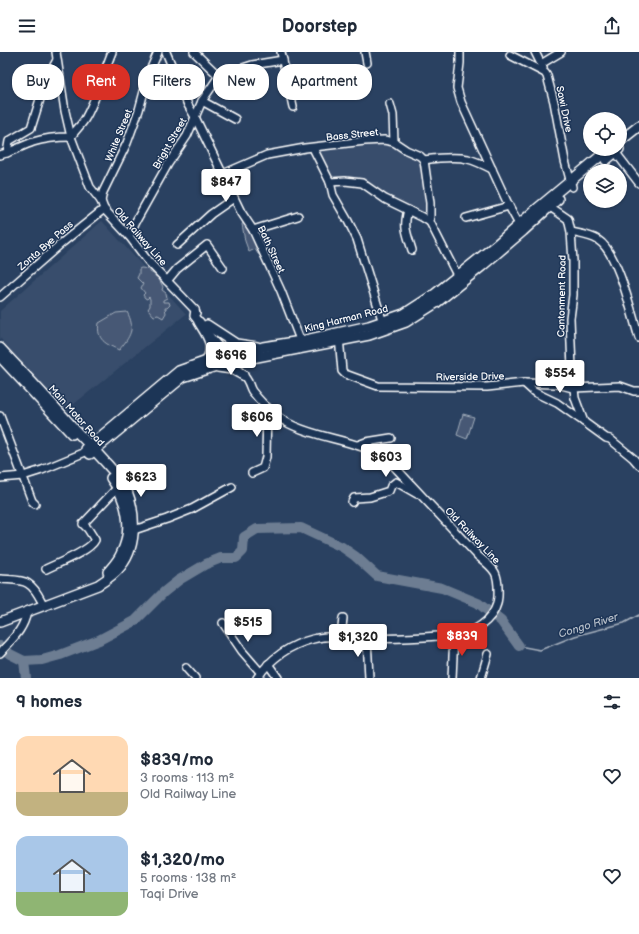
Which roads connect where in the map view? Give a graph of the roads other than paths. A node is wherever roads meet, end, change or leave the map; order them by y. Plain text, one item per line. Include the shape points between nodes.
1 (56, 52) edge
2 (61, 52) edge
3 (112, 52) edge
4 (158, 52) edge
5 (166, 52) edge
6 (194, 52) edge
7 (365, 52) edge
8 (460, 52) edge
9 (535, 52) edge
10 (562, 52) edge
11 (282, 56) edge
12 (510, 56) dead end
13 (57, 61) junction
14 (367, 63) dead end
15 (255, 64) edge
16 (541, 64) junction
17 (213, 70) edge
18 (545, 73) junction
19 (213, 85) edge
20 (202, 101) junction
21 (390, 104) dead end
22 (294, 106) dead end
23 (195, 117) junction
24 (235, 119) dead end
25 (639, 126) edge
26 (627, 135) edge
27 (639, 135) edge
28 (70, 137) junction
29 (394, 142) junction
30 (627, 142) edge
31 (313, 148) junction
32 (3, 154) edge
33 (607, 156) edge
34 (608, 156) edge
35 (619, 156) edge
36 (424, 160) junction
37 (600, 164) edge
38 (492, 169) junction
39 (223, 174) junction
40 (583, 177) edge
41 (330, 182) junction
42 (639, 183) edge
43 (571, 184) junction
44 (234, 198) junction
45 (101, 201) junction
46 (547, 205) junction
47 (509, 206) junction
48 (104, 209) junction
49 (408, 210) junction
50 (298, 216) dead end
51 (466, 218) dead end
52 (430, 222) junction
53 (521, 228) junction
54 (253, 230) junction
55 (571, 232) junction
56 (129, 236) junction
57 (177, 244) dead end
58 (412, 250) dead end
59 (223, 268) dead end
60 (459, 279) junction
61 (167, 281) junction
62 (0, 298) edge
63 (203, 324) junction
64 (384, 326) junction
65 (339, 337) junction
66 (639, 338) edge
67 (302, 345) junction
68 (0, 348) edge
69 (262, 352) junction
70 (0, 357) edge
71 (232, 360) junction
72 (209, 364) junction
73 (244, 375) junction
74 (524, 383) junction
75 (573, 388) junction
76 (639, 391) edge
77 (38, 393) junction
78 (267, 407) junction
79 (0, 416) edge
80 (584, 422) junction
81 (79, 434) junction
82 (392, 438) dead end
83 (104, 439) junction
84 (358, 445) junction
85 (90, 450) junction
86 (106, 463) junction
87 (639, 465) edge
88 (252, 473) dead end
89 (23, 476) junction
90 (0, 478) edge
91 (118, 487) junction
92 (232, 487) dead end
93 (426, 499) junction
94 (352, 502) dead end
95 (35, 504) dead end
96 (134, 530) junction
97 (46, 569) dead end
98 (0, 579) edge
99 (42, 602) junction
100 (26, 612) junction
101 (6, 616) edge
102 (343, 618) dead end
103 (0, 622) edge
104 (223, 623) dead end
105 (454, 635) junction
106 (341, 637) junction
107 (367, 638) junction
108 (0, 653) edge
109 (488, 654) dead end
110 (268, 664) junction
111 (186, 668) dead end
112 (259, 675) edge
113 (195, 678) edge
114 (278, 678) edge
115 (369, 678) edge
116 (452, 678) edge
117 (480, 678) edge

1 - 13 street, Old Railway Line
2 - 13 street
3 - 28 street via 94,102 82,124
4 - 45 street, White Street via 127,143
5 - 23 street, Bath Street
6 - 17 street
7 - 14 street
8 - 38 street via 457,88
9 - 16 street, Sawi Drive
10 - 16 street
11 - 15 street
11 - 22 street
12 - 18 street
13 - 28 street, Old Railway Line
13 - 32 street via 49,72 31,128 9,141
16 - 18 street, Sawi Drive
18 - 43 street, Sawi Drive via 554,102
19 - 20 street, Bright Street
20 - 23 street, Bright Street
20 - 24 street
21 - 29 street
23 - 39 street, Bath Street
23 - 56 street, Bright Street via 187,136 168,164
25 - 26 main road
27 - 30 main road, King Harman Road
28 - 32 street via 32,142
28 - 45 street, Old Railway Line via 90,187
29 - 31 street, Bass Street via 365,141
29 - 36 street, Bass Street
31 - 39 street, Bass Street via 267,155
31 - 41 street
33 - 43 main road, King Harman Road
34 - 37 main road, King Harman Road
35 - 42 street
36 - 38 street via 463,158
36 - 52 street
38 - 47 street
39 - 44 street, Bath Street
40 - 43 main road, King Harman Road
41 - 49 street via 362,183 385,200
41 - 64 street via 333,195 357,239
43 - 46 main road, King Harman Road
44 - 54 street, Bath Street
44 - 57 street
45 - 48 street, Old Railway Line
46 - 53 main road, King Harman Road
46 - 55 street, Cantonment Road via 568,219
47 - 51 street
47 - 53 street
48 - 56 street, Old Railway Line
48 - 62 street, Zonta Bye Pass
49 - 52 street
49 - 58 street via 406,230
50 - 54 street
52 - 60 street
53 - 60 main road, King Harman Road
54 - 67 street, Bath Street
55 - 66 street via 599,240 606,249 618,270
55 - 75 street, Cantonment Road via 573,295 570,318
56 - 61 street, Old Railway Line
59 - 61 street via 207,245 177,269
60 - 64 main road, King Harman Road via 436,303 416,316 406,322
61 - 63 street, Old Railway Line via 195,310 194,316
63 - 69 main road via 236,344
63 - 71 street, Old Railway Line
63 - 72 main road via 211,344
64 - 65 main road, King Harman Road via 369,336
65 - 67 main road, King Harman Road
65 - 74 street, Riverside Drive via 342,371 378,386 487,387
67 - 69 main road, King Harman Road
68 - 77 main road, Main Motor Road
69 - 71 main road, King Harman Road
69 - 73 main road via 246,364
70 - 77 main road, Main Motor Road
71 - 72 main road, King Harman Road
71 - 73 street, Old Railway Line
72 - 73 main road
72 - 83 main road, King Harman Road via 163,389
73 - 78 street, Old Railway Line via 250,389
74 - 75 street, Riverside Drive via 557,384
74 - 80 street via 534,392 557,403
75 - 76 street, Riverside Drive via 620,386
75 - 80 street, Cantonment Road
77 - 81 main road, Main Motor Road
77 - 85 main road, Main Motor Road
78 - 84 street, Old Railway Line via 294,426
78 - 88 street via 266,458 262,468
79 - 89 street
80 - 87 street via 610,439
81 - 83 main road
81 - 85 main road, Main Motor Road
82 - 84 street
83 - 85 main road, King Harman Road
83 - 86 main road
84 - 93 street, Old Railway Line via 379,454 391,463
85 - 86 main road, Main Motor Road
85 - 89 street
85 - 91 main road, Main Motor Road
86 - 96 main road, Main Motor Road via 124,484 130,499
89 - 90 street
89 - 95 street
91 - 97 street via 83,524 94,542 85,550
91 - 99 main road, Main Motor Road via 127,521 122,553 108,572 95,580
92 - 96 street via 192,509
93 - 94 street via 396,482 389,491 370,497 354,498
93 - 105 street, Old Railway Line via 478,556 492,567 498,578 498,597 489,619 470,631
96 - 100 main road, Main Motor Road via 128,555 112,576 98,585
98 - 99 street via 31,584
99 - 101 main road, Main Motor Road
100 - 101 main road, Main Motor Road
100 - 108 street via 22,628
101 - 103 main road
102 - 106 street
104 - 112 street
105 - 107 street, Old Railway Line
105 - 116 street
106 - 107 street, Old Railway Line
106 - 110 street, Old Railway Line via 303,642 280,653
107 - 115 street
109 - 117 street
110 - 112 street, Old Railway Line
110 - 114 street
111 - 113 street

